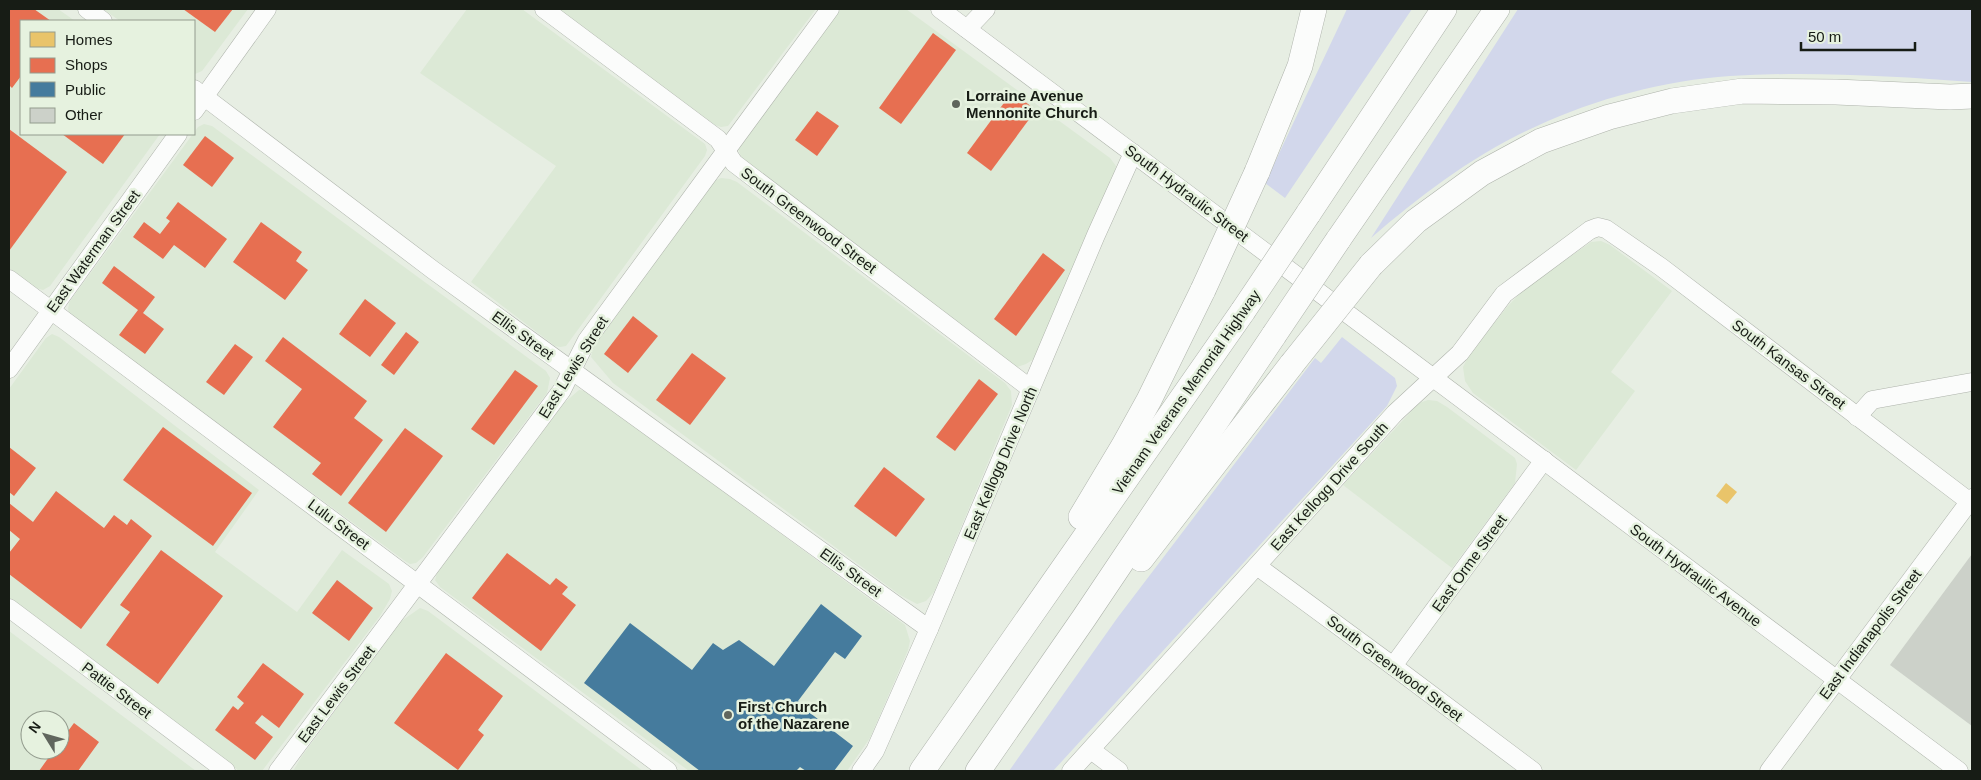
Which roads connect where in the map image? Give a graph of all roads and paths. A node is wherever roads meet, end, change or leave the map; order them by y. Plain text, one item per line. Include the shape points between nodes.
1 (87, 9) edge
2 (267, 9) edge
3 (544, 9) edge
4 (830, 9) edge
5 (940, 9) edge
6 (986, 9) edge
7 (1314, 9) edge
8 (1444, 9) edge
9 (1498, 9) edge
10 (103, 20) edge
11 (967, 29) junction
12 (1965, 98) edge
13 (197, 99) edge
14 (177, 135) edge
15 (725, 149) junction
16 (1133, 153) junction
17 (1606, 229) joint
18 (9, 279) edge
19 (51, 310) junction
20 (9, 369) edge
21 (572, 370) junction
22 (1433, 378) junction
23 (1972, 382) edge
24 (1031, 389) junction
25 (1858, 417) junction
26 (1544, 460) junction
27 (1971, 500) edge
28 (1257, 566) junction
29 (418, 584) junction
30 (9, 608) edge
31 (929, 629) junction
32 (1393, 666) junction
33 (1836, 680) junction
34 (948, 735) junction
35 (1091, 750) junction
36 (226, 771) edge
37 (278, 771) edge
38 (668, 771) edge
39 (861, 771) edge
40 (922, 771) edge
41 (978, 771) edge
42 (1071, 771) edge
43 (1119, 771) edge
44 (1533, 771) edge
45 (1769, 771) edge
46 (1959, 771) edge

1 - 10 street
2 - 13 street
3 - 15 street, South Greenwood Street via 718,139
4 - 15 street, East Lewis Street
5 - 11 street, South Hydraulic Street
6 - 11 street
7 - 34 highway, bridge via 1300,66 1257,172 1203,290 1124,447
8 - 34 highway, Vietnam Veterans Memorial Highway, bridge via 1243,311
9 - 41 highway, bridge
11 - 16 street, South Hydraulic Street
12 - 41 highway, bridge via 1744,91 1672,101 1609,116 1541,142 1482,172 1416,221 1371,265
13 - 21 street, Ellis Street
14 - 19 street, East Waterman Street
15 - 21 street, East Lewis Street via 587,340
15 - 24 street, South Greenwood Street via 737,165
16 - 22 street, South Hydraulic Street
16 - 24 street, East Kellogg Drive North
17 - 22 street, East Kellogg Drive South via 1590,230 1504,294 1460,353
17 - 25 street, South Kansas Street
18 - 19 street, Lulu Street
19 - 20 street, East Waterman Street
19 - 29 street, Lulu Street
21 - 29 street, East Lewis Street via 562,390
21 - 31 street, Ellis Street
22 - 26 street, South Hydraulic Avenue
22 - 28 street, East Kellogg Drive South via 1395,413
23 - 25 street via 1872,400
24 - 31 street, East Kellogg Drive North
25 - 27 street, South Kansas Street
26 - 32 street, East Orme Street
26 - 33 street, South Hydraulic Avenue
27 - 33 street, East Indianapolis Street
28 - 32 street, South Greenwood Street
28 - 35 street, East Kellogg Drive South
29 - 37 street, East Lewis Street
29 - 38 street, Lulu Street
30 - 36 street, Pattie Street
31 - 39 street, East Kellogg Drive North via 875,751
32 - 44 street, South Greenwood Street
33 - 45 street, East Indianapolis Street
33 - 46 street, South Hydraulic Avenue
34 - 40 highway, Vietnam Veterans Memorial Highway
35 - 42 street, East Kellogg Drive South
35 - 43 street

